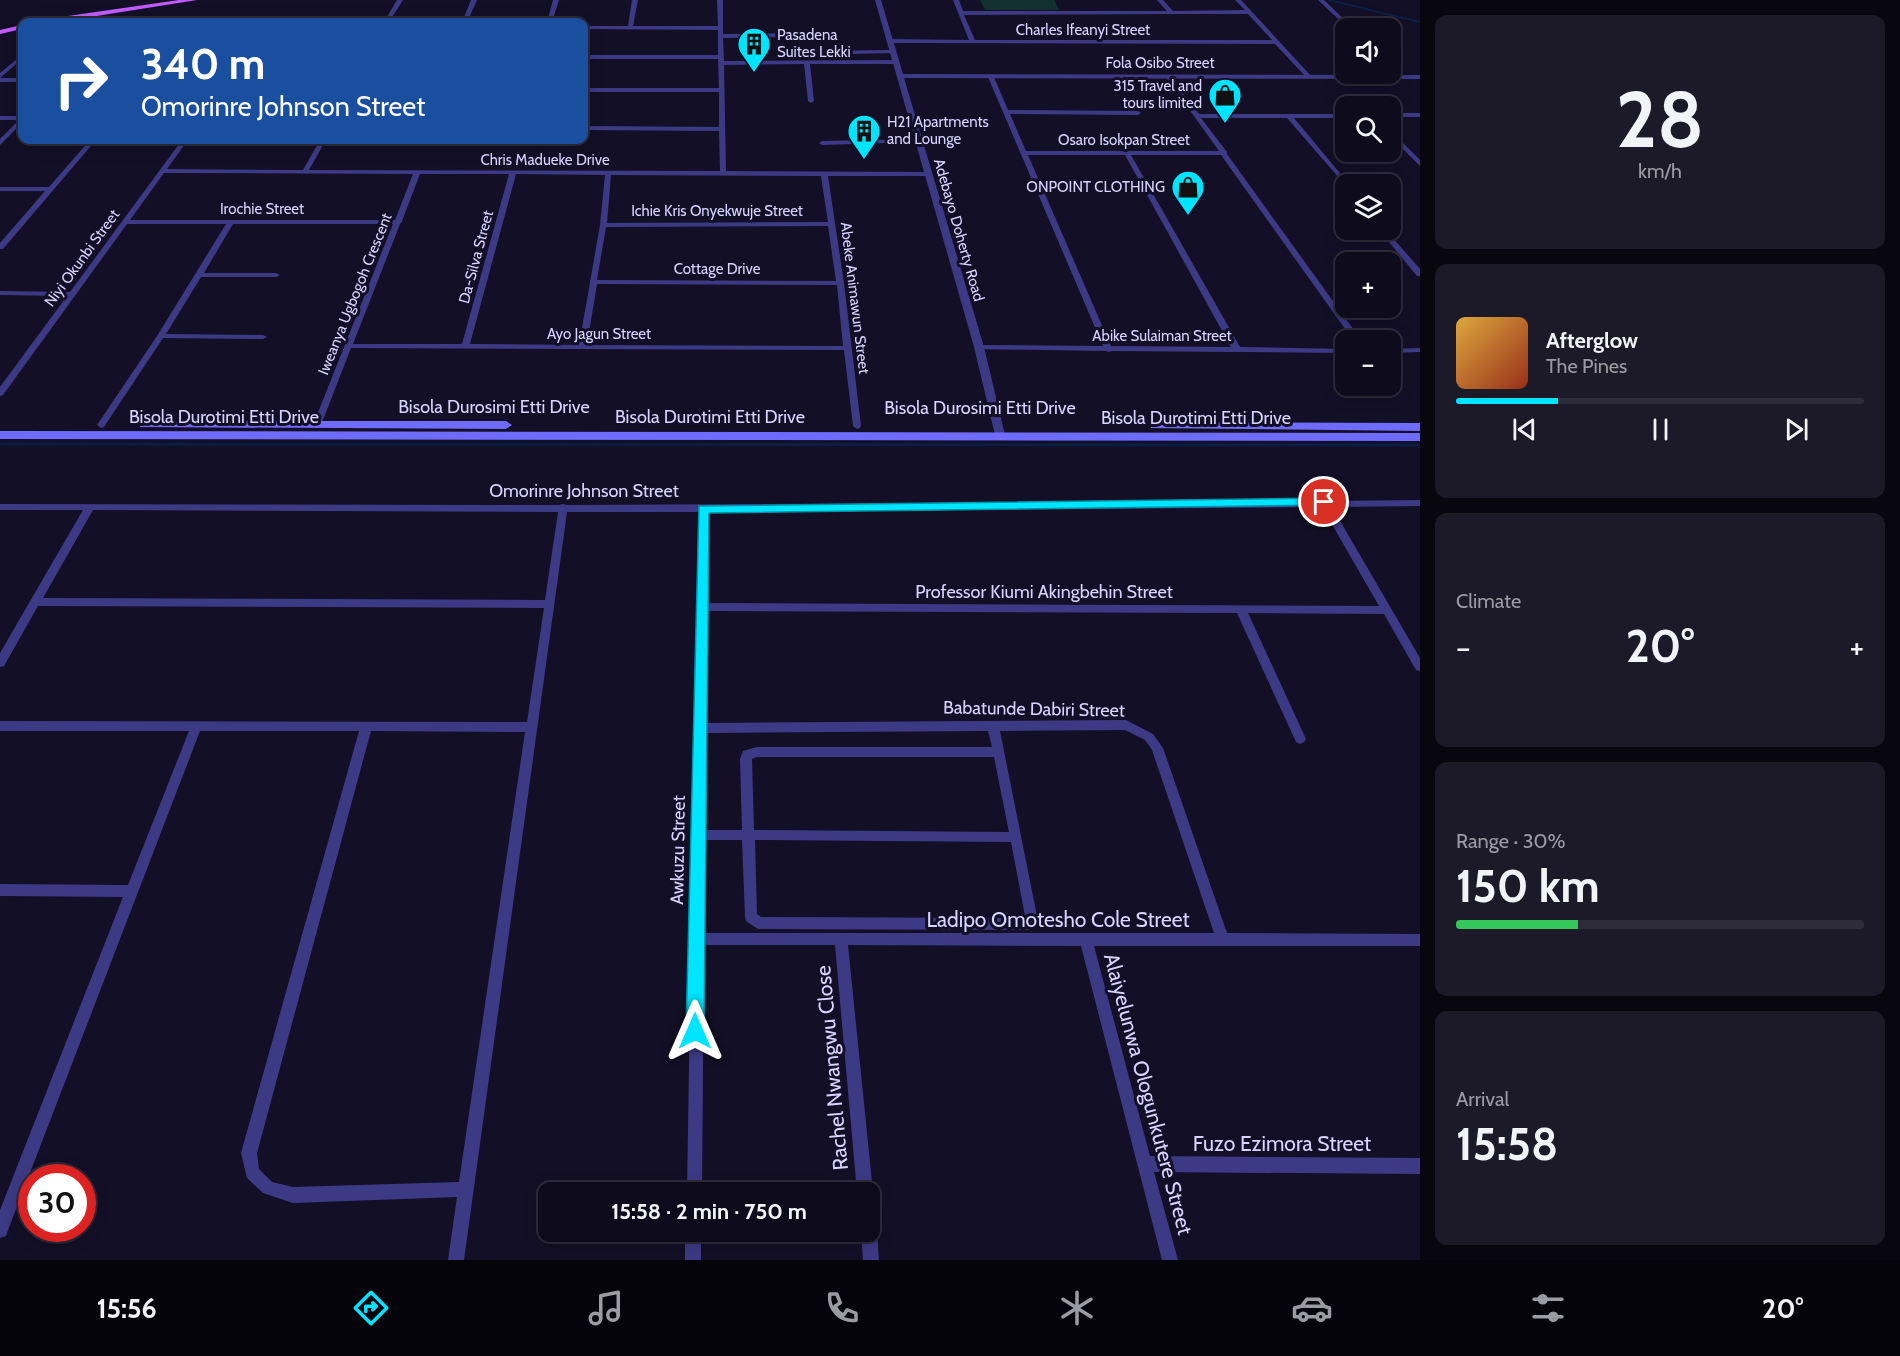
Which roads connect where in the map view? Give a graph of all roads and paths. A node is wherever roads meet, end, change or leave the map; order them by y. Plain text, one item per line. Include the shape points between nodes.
1 (173, 0) edge
2 (193, 0) edge
3 (400, 0) edge
4 (474, 0) edge
5 (556, 0) edge
6 (635, 0) edge
7 (720, 0) edge
8 (878, 0) edge
9 (956, 0) edge
10 (1160, 0) edge
11 (1238, 0) edge
12 (1321, 1) edge
13 (1249, 12) junction
14 (962, 13) junction
15 (1172, 13) junction
16 (56, 18) edge
17 (74, 18) edge
18 (390, 18) edge
19 (467, 18) edge
20 (550, 18) edge
21 (1340, 18) edge
22 (18, 27) edge
23 (588, 28) edge
24 (630, 28) junction
25 (720, 28) junction
26 (0, 31) edge
27 (794, 35) dead end
28 (720, 36) junction
29 (890, 41) junction
30 (973, 42) junction
31 (1276, 42) junction
32 (893, 52) junction
33 (807, 53) dead end
34 (588, 57) edge
35 (721, 60) junction
36 (18, 61) edge
37 (896, 62) junction
38 (807, 63) junction
39 (900, 76) junction
40 (991, 77) junction
41 (1169, 77) junction
42 (1309, 77) junction
43 (1402, 77) joint
44 (1420, 77) edge
45 (0, 78) edge
46 (18, 80) edge
47 (588, 90) edge
48 (721, 90) junction
49 (811, 101) dead end
50 (1007, 112) junction
51 (1138, 113) dead end
52 (1420, 115) edge
53 (1198, 116) junction
54 (1289, 116) junction
55 (1335, 116) edge
56 (1401, 116) edge
57 (0, 118) edge
58 (18, 119) edge
59 (18, 123) edge
60 (588, 128) edge
61 (722, 129) junction
62 (919, 141) junction
63 (822, 142) dead end
64 (0, 143) edge
65 (89, 144) edge
66 (182, 144) edge
67 (321, 144) edge
68 (1401, 144) edge
69 (1409, 152) junction
70 (1420, 152) edge
71 (1024, 153) junction
72 (1126, 153) junction
73 (1225, 153) junction
74 (1420, 164) edge
75 (162, 171) junction
76 (305, 171) junction
77 (417, 173) junction
78 (513, 173) junction
79 (723, 173) junction
80 (608, 174) junction
81 (824, 174) junction
82 (928, 174) junction
83 (1338, 174) edge
84 (0, 189) edge
85 (50, 189) junction
86 (125, 222) junction
87 (231, 222) junction
88 (399, 222) junction
89 (832, 224) junction
90 (603, 225) junction
91 (1391, 240) edge
92 (0, 247) edge
93 (199, 274) junction
94 (1420, 274) edge
95 (276, 275) dead end
96 (593, 282) junction
97 (840, 283) junction
98 (0, 293) edge
99 (72, 294) junction
100 (1350, 330) edge
101 (161, 336) junction
102 (263, 337) dead end
103 (349, 346) junction
104 (465, 347) junction
105 (979, 347) junction
106 (582, 348) junction
107 (849, 348) junction
108 (1109, 350) junction
109 (1237, 350) junction
110 (1420, 350) edge
111 (1335, 351) edge
112 (1401, 351) edge
113 (0, 393) edge
114 (317, 425) junction
115 (0, 426) edge
116 (101, 426) junction
117 (857, 426) junction
118 (1420, 427) edge
119 (998, 430) junction
120 (0, 435) edge
121 (1420, 437) edge
122 (1324, 502) junction
123 (1420, 503) edge
124 (0, 507) edge
125 (90, 507) junction
126 (563, 507) junction
127 (703, 509) junction
128 (34, 602) junction
129 (549, 604) junction
130 (701, 607) junction
131 (1241, 610) junction
132 (1387, 610) junction
133 (0, 663) edge
134 (1420, 667) edge
135 (0, 726) edge
136 (196, 726) junction
137 (993, 726) junction
138 (366, 727) junction
139 (532, 727) junction
140 (699, 728) junction
141 (1300, 739) dead end
142 (998, 752) junction
143 (698, 835) junction
144 (748, 835) junction
145 (1016, 837) junction
146 (0, 890) edge
147 (132, 891) junction
148 (696, 939) junction
149 (841, 939) junction
150 (1086, 939) junction
151 (1222, 939) junction
152 (1420, 940) edge
153 (1144, 1164) junction
154 (1420, 1166) edge
155 (694, 1182) edge
156 (864, 1182) edge
157 (466, 1189) junction
158 (0, 1230) edge
159 (693, 1242) edge
160 (870, 1242) edge
161 (456, 1260) edge
162 (693, 1260) edge
163 (871, 1260) edge
164 (1170, 1260) edge

1 - 16 main road
2 - 17 main road
3 - 18 street
4 - 19 street
5 - 20 street
6 - 24 street
7 - 25 street
8 - 29 street, Adebayo Doherty Road
9 - 14 street
10 - 15 street
11 - 13 street
12 - 21 street
13 - 15 street
13 - 31 street
14 - 15 street
14 - 30 street
22 - 26 main road
23 - 24 street
24 - 25 street
25 - 28 street
27 - 28 street
28 - 35 street
29 - 30 street, Charles Ifeanyi Street
29 - 32 street, Adebayo Doherty Road
30 - 31 street, Charles Ifeanyi Street
31 - 42 street
32 - 33 street
32 - 37 street, Adebayo Doherty Road
34 - 35 street
35 - 38 street
35 - 48 street
36 - 45 street
37 - 38 street
37 - 39 street, Adebayo Doherty Road
38 - 49 street
39 - 40 street, Fola Osibo Street
39 - 62 street, Adebayo Doherty Road
40 - 41 street, Fola Osibo Street
40 - 50 street
41 - 42 street, Fola Osibo Street
41 - 53 street
42 - 43 street, Fola Osibo Street
43 - 44 street, Fola Osibo Street
45 - 46 street
47 - 48 street
48 - 61 street
50 - 51 street
50 - 71 street
52 - 56 street
53 - 54 street
53 - 73 street
54 - 55 street
54 - 83 street
57 - 58 street
59 - 64 street
60 - 61 street
61 - 79 street
62 - 63 street
62 - 82 street, Adebayo Doherty Road
65 - 85 street
66 - 75 street, Niyi Okunbi Street
67 - 76 street
68 - 69 street
69 - 70 street
69 - 74 street
71 - 72 street, Osaro Isokpan Street
71 - 108 street
72 - 73 street, Osaro Isokpan Street
72 - 109 street
73 - 100 street
75 - 76 street, Chris Madueke Drive
75 - 86 street, Niyi Okunbi Street
76 - 77 street, Chris Madueke Drive
77 - 78 street, Chris Madueke Drive
77 - 88 street, Iweanya Ugbogoh Crescent
78 - 80 street, Chris Madueke Drive
78 - 104 street, Da-Silva Street
79 - 80 street, Chris Madueke Drive
79 - 81 street, Chris Madueke Drive
80 - 90 street
81 - 82 street, Chris Madueke Drive
81 - 89 street, Abeke Animawun Street
82 - 105 street, Adebayo Doherty Road
84 - 85 street
85 - 92 street
86 - 87 street, Irochie Street
86 - 99 street, Niyi Okunbi Street
87 - 88 street, Irochie Street
87 - 93 street
88 - 103 street, Iweanya Ugbogoh Crescent
89 - 90 street, Ichie Kris Onyekwuje Street
89 - 97 street, Abeke Animawun Street
90 - 96 street
91 - 94 street
93 - 95 street
93 - 101 street
96 - 97 street, Cottage Drive
96 - 106 street
97 - 107 street, Abeke Animawun Street
98 - 99 street
99 - 113 street, Niyi Okunbi Street
101 - 102 street
101 - 116 street
103 - 104 street, Ayo Jagun Street
103 - 114 street, Iweanya Ugbogoh Crescent
104 - 106 street, Ayo Jagun Street
105 - 108 street, Abike Sulaiman Street
105 - 119 street, Adebayo Doherty Road
106 - 107 street, Ayo Jagun Street
107 - 117 street, Abeke Animawun Street
108 - 109 street, Abike Sulaiman Street
109 - 111 street, Abike Sulaiman Street
110 - 112 street
114 - 116 main road, Bisola Durosimi Etti Drive
114 - 117 main road, Bisola Durosimi Etti Drive
115 - 116 main road, Bisola Durosimi Etti Drive
117 - 119 main road, Bisola Durosimi Etti Drive
118 - 119 main road, Bisola Durosimi Etti Drive
119 - 120 main road, Bisola Durotimi Etti Drive
119 - 121 main road, Bisola Durotimi Etti Drive
122 - 123 street, Omorinre Johnson Street
122 - 127 street, Omorinre Johnson Street
122 - 132 street
124 - 125 street, Omorinre Johnson Street
125 - 126 street, Omorinre Johnson Street
125 - 128 street
126 - 127 street, Omorinre Johnson Street
126 - 129 street
127 - 130 street, Awkuzu Street
128 - 129 street
128 - 133 street
129 - 139 street
130 - 131 street, Professor Kiumi Akingbehin Street
130 - 140 street, Awkuzu Street
131 - 132 street, Professor Kiumi Akingbehin Street
131 - 141 street
132 - 134 street
135 - 136 street
136 - 138 street
136 - 147 street
137 - 140 street, Babatunde Dabiri Street
137 - 142 street
137 - 151 street, Babatunde Dabiri Street via 1126,725 1149,737 1157,748
138 - 139 street
138 - 157 street via 249,1153 252,1173 268,1188 293,1194
139 - 157 street
140 - 143 street, Awkuzu Street
142 - 144 street via 750,752 746,759
142 - 145 street
143 - 144 street
143 - 148 street, Awkuzu Street
144 - 145 street
144 - 145 street via 751,916 758,923 770,924 1028,924 1031,916
146 - 147 street
147 - 158 street
148 - 149 street, Ladipo Omotesho Cole Street
148 - 155 street, Awkuzu Street
149 - 150 street, Ladipo Omotesho Cole Street
149 - 156 street, Rachel Nwangwu Close
150 - 151 street, Ladipo Omotesho Cole Street
150 - 153 street, Alaiyelunwa Ologunkutere Street
151 - 152 street, Ladipo Omotesho Cole Street
153 - 154 street, Fuzo Ezimora Street
153 - 164 street, Alaiyelunwa Ologunkutere Street
157 - 161 street
159 - 162 street
160 - 163 street

